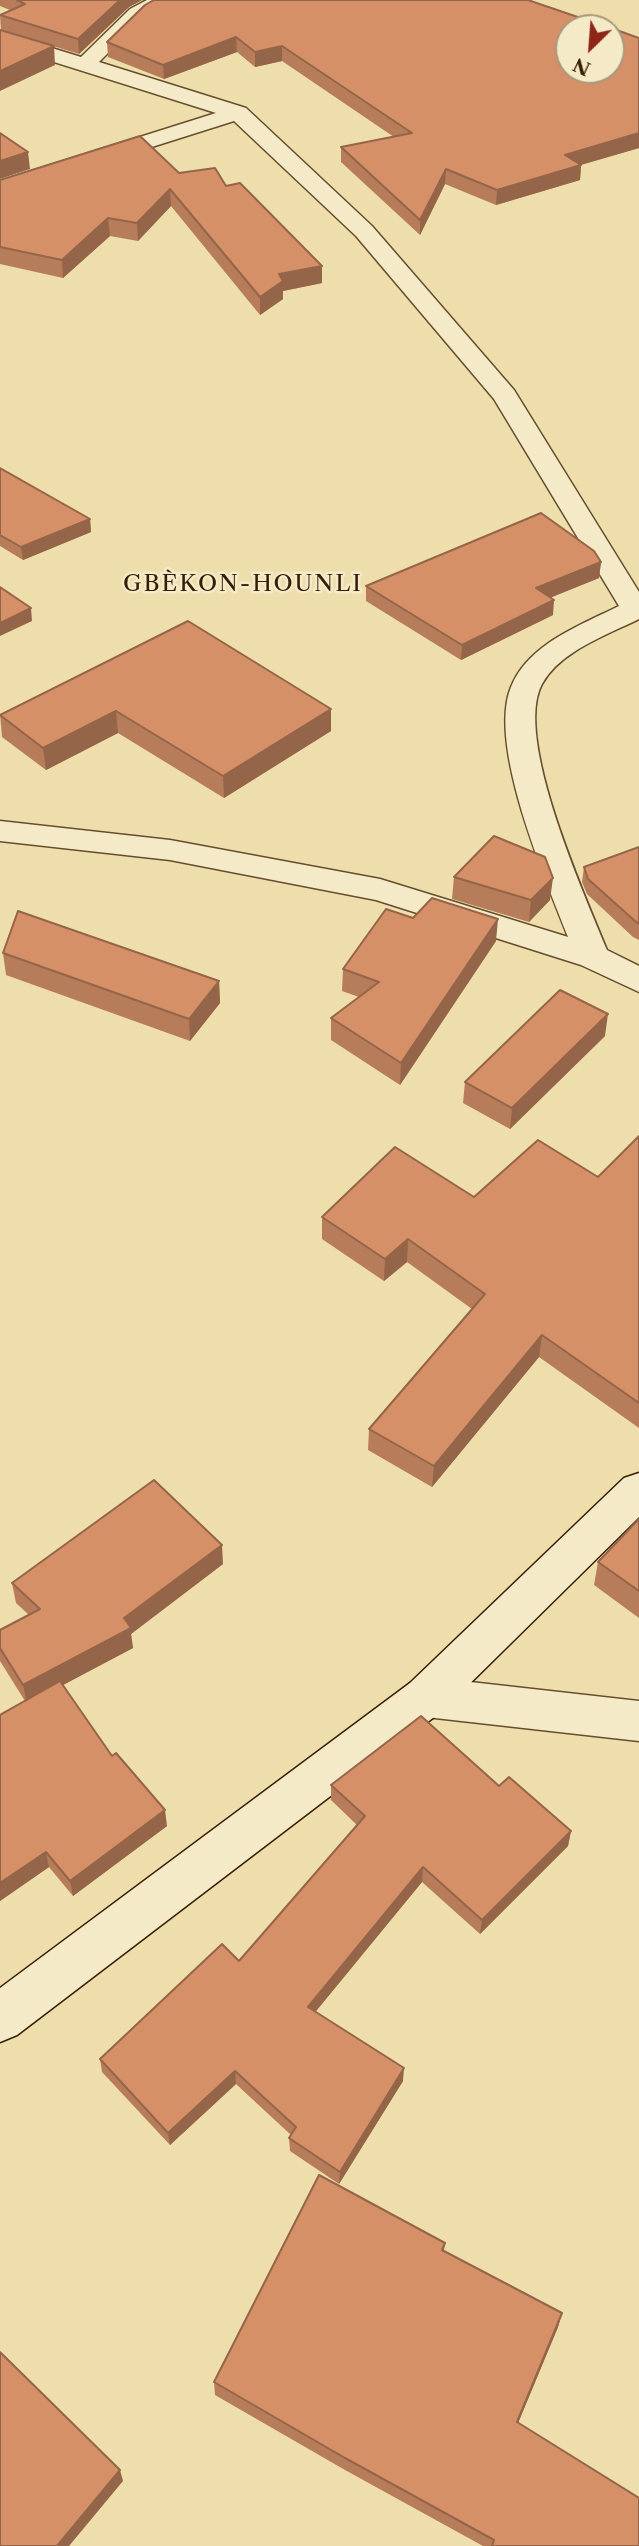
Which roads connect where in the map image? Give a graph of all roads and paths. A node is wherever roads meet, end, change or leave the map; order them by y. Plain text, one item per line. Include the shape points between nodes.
1 (163, 0) edge
2 (0, 38) edge
3 (84, 65) junction
4 (238, 113) junction
5 (0, 188) edge
6 (637, 609) edge
7 (0, 831) edge
8 (593, 957) junction
9 (639, 981) edge
10 (639, 1490) edge
11 (426, 1697) junction
12 (639, 1721) edge
13 (0, 2018) edge

1 - 3 street via 137,13
2 - 3 street
3 - 4 street
4 - 5 street
4 - 6 street via 364,231 505,395
6 - 8 street via 555,652 524,688 521,709 521,739 552,857
7 - 8 street via 170,850 380,890
8 - 9 street
10 - 11 street
11 - 12 street
11 - 13 street

